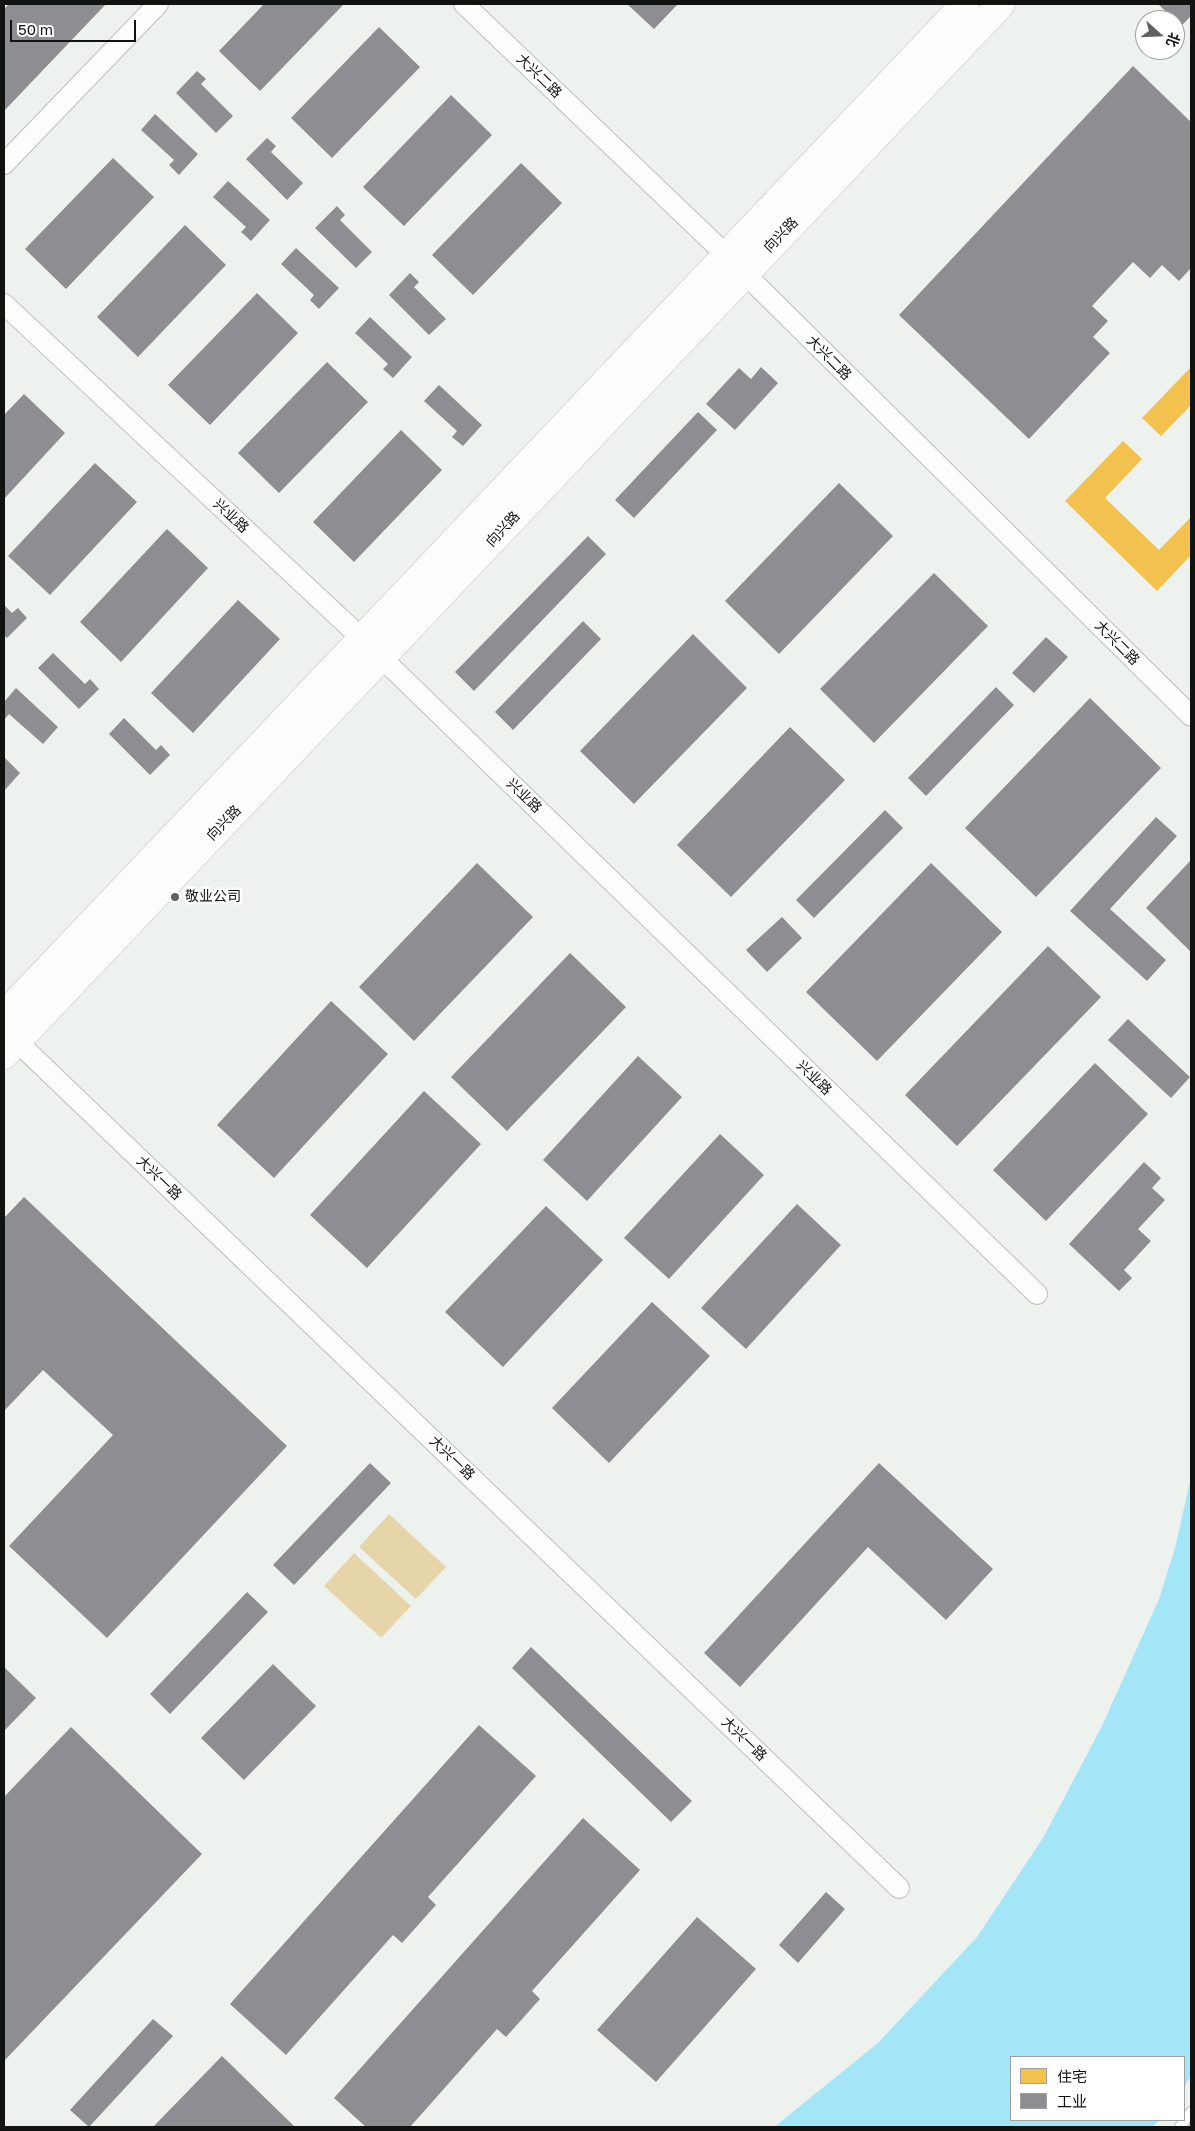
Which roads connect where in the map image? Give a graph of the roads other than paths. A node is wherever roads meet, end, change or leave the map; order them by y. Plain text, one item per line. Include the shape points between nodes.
1 (158, 4) edge
2 (464, 4) edge
3 (964, 4) edge
4 (1002, 4) edge
5 (4, 164) edge
6 (726, 255) junction
7 (745, 274) junction
8 (4, 304) edge
9 (362, 639) junction
10 (381, 657) junction
11 (1191, 716) edge
12 (4, 1015) edge
13 (8, 1042) edge
14 (1037, 1294) dead end
15 (899, 1888) dead end

1 - 5 street
2 - 6 street, 大兴二路
3 - 6 street, 向兴路
4 - 7 street, 向兴路
6 - 7 street, 大兴二路
6 - 9 street, 向兴路
7 - 10 street, 向兴路
7 - 11 street, 大兴二路
8 - 9 street, 兴业路
9 - 10 street, 兴业路
9 - 12 street, 向兴路
10 - 13 street, 向兴路
10 - 14 street, 兴业路
13 - 15 street, 大兴一路

